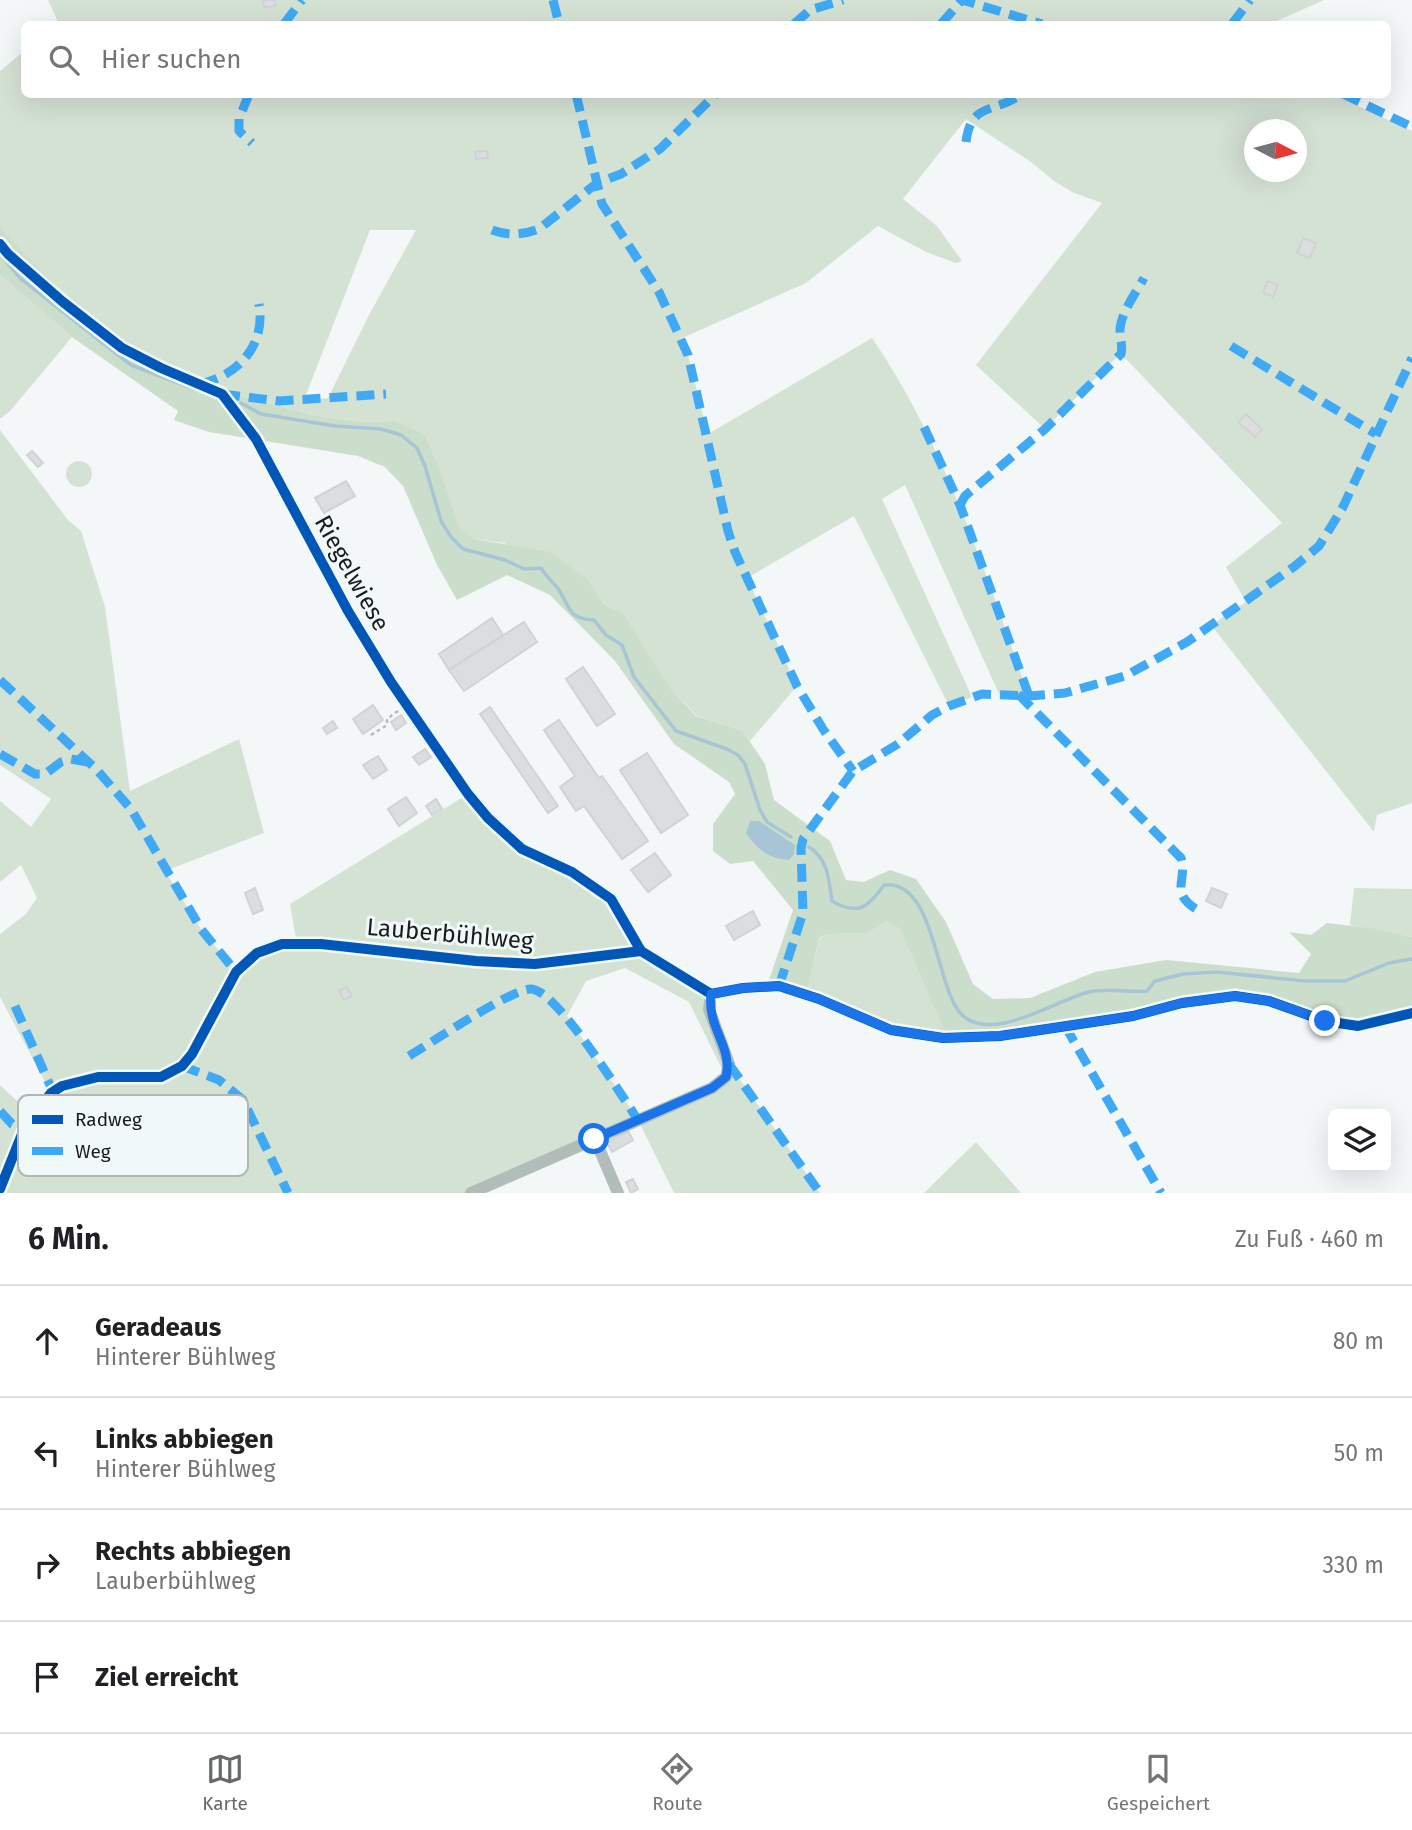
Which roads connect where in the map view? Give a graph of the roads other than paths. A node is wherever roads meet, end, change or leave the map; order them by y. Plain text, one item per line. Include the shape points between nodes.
1 (0, 244) edge
2 (641, 951) junction
3 (711, 994) junction
4 (1412, 1013) edge
5 (50, 1095) edge
6 (594, 1139) junction
7 (18, 1144) edge
8 (0, 1189) edge
9 (471, 1193) edge
10 (618, 1193) edge

1 - 2 street, Riegelwiese via 122,348 222,394 256,439 348,611 468,794 522,849 572,872 611,899
2 - 3 street
2 - 5 street, Lauberbühlweg via 535,964 282,944 257,953 236,972 182,1066 162,1077 98,1077 62,1086
3 - 4 street via 779,986 891,1030 943,1038 1000,1036 1235,996 1358,1026
3 - 6 street via 709,1009 729,1064 726,1077 712,1088
6 - 9 street
6 - 10 street
7 - 8 street, Lauberbühlweg

